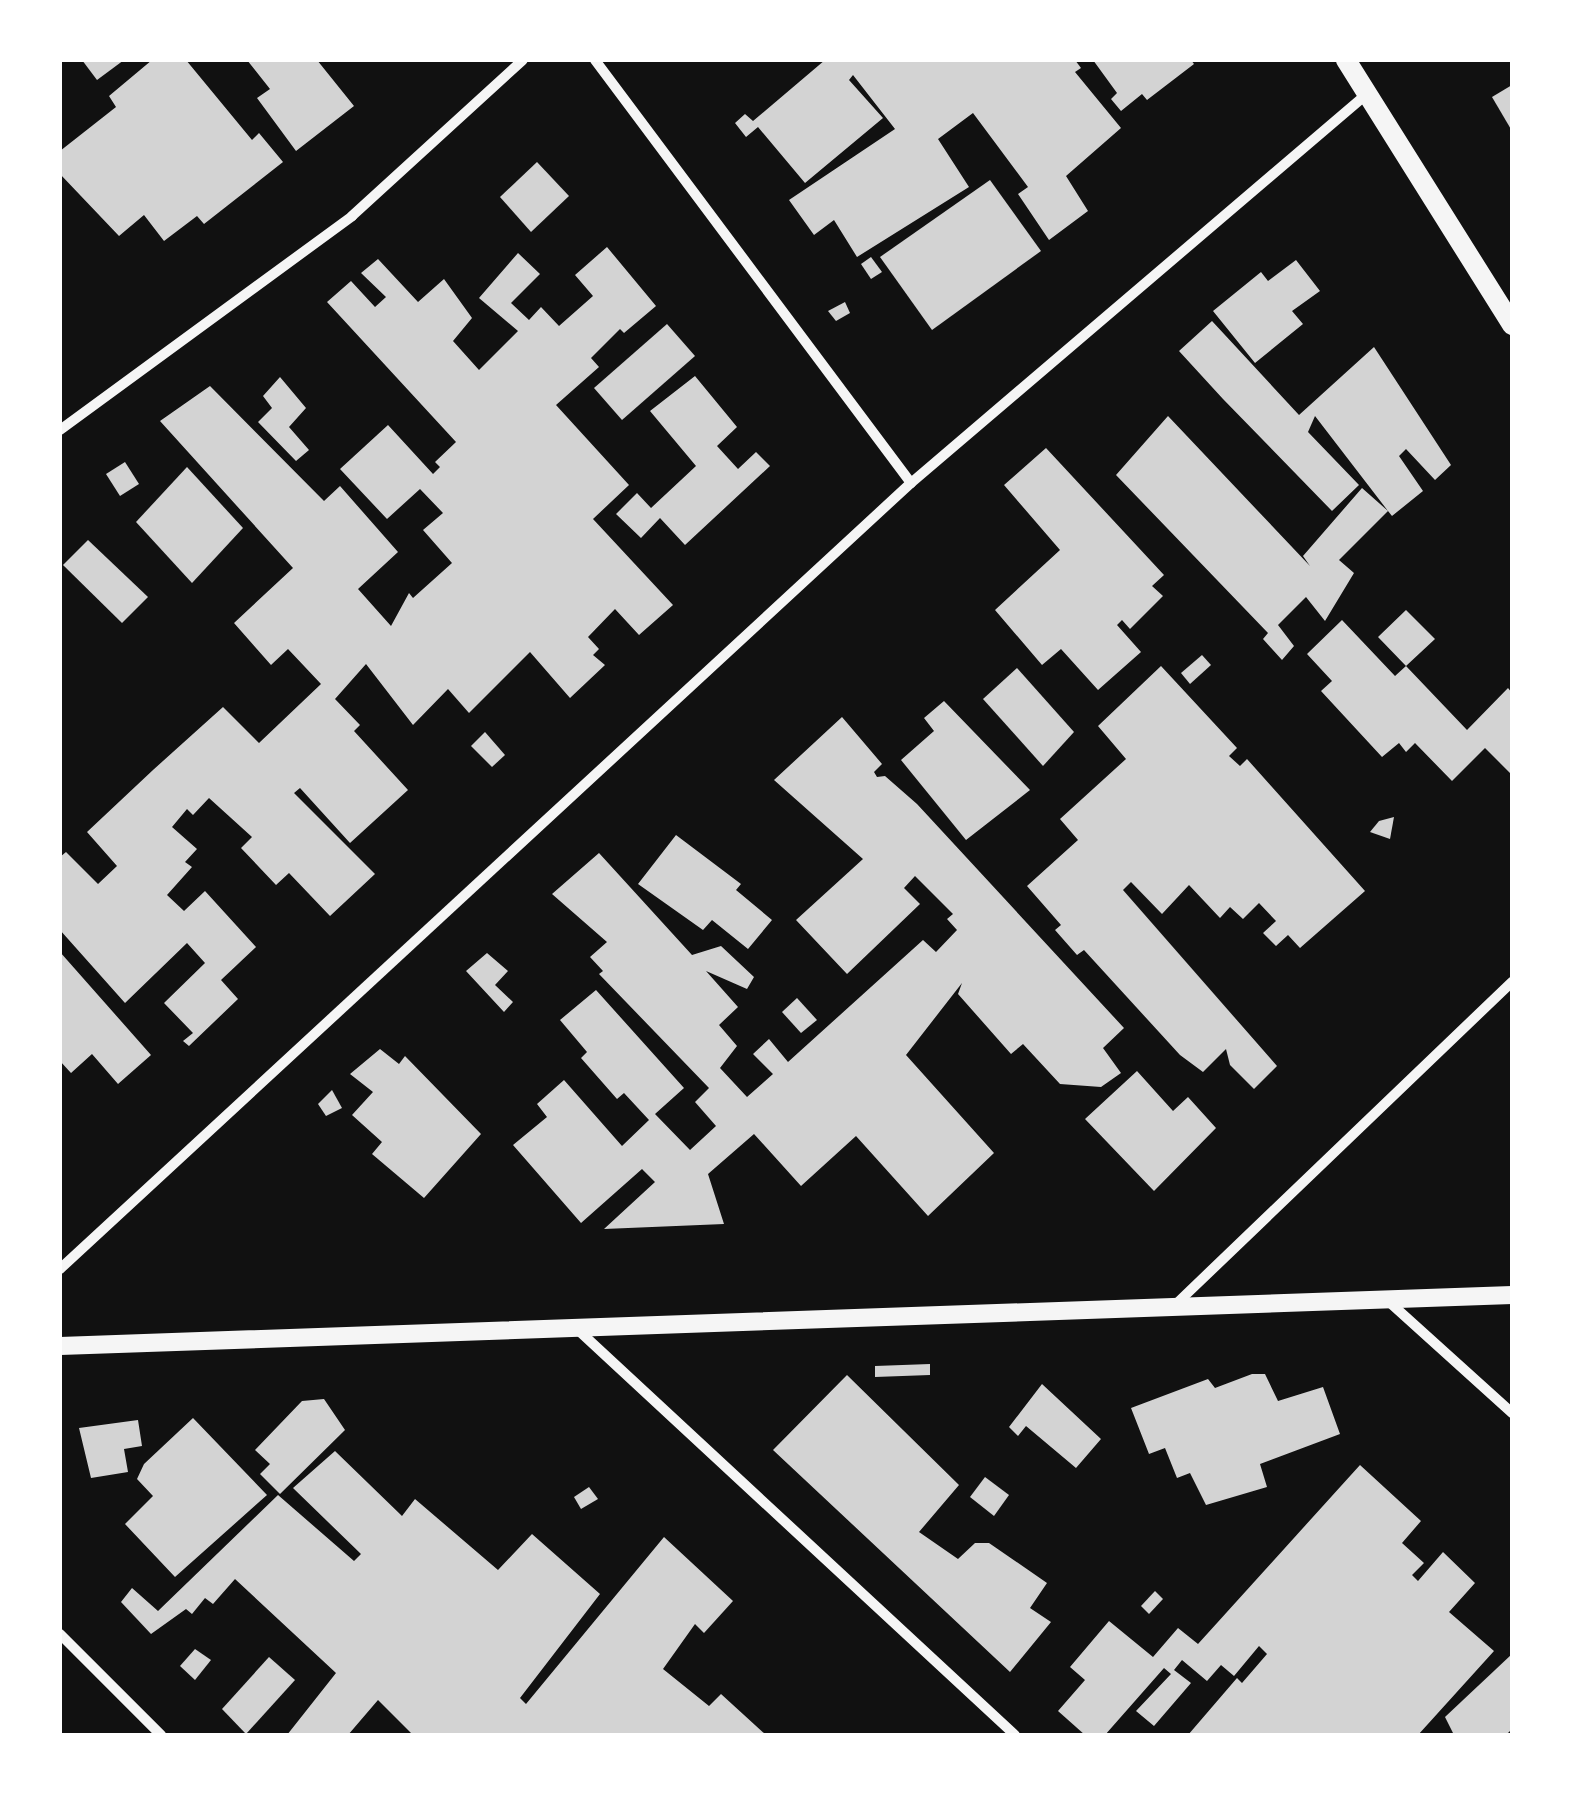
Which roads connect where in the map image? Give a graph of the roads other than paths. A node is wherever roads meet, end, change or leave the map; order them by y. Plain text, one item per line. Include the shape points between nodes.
1 (523, 60) edge
2 (595, 60) edge
3 (1346, 60) edge
4 (1369, 93) junction
5 (1512, 325) edge
6 (60, 430) edge
7 (911, 483) junction
8 (1512, 982) edge
9 (60, 1269) edge
10 (1383, 1296) junction
11 (1512, 1296) edge
12 (1173, 1306) junction
13 (573, 1325) junction
14 (60, 1346) edge
15 (1512, 1413) edge
16 (60, 1634) edge
17 (161, 1735) edge
18 (1016, 1735) edge

1 - 6 street via 352,216
2 - 7 street
3 - 4 main road
4 - 5 main road
4 - 7 street
7 - 9 street
8 - 12 street
10 - 11 street
10 - 12 street
10 - 15 street
12 - 13 street
13 - 14 street
13 - 18 street
16 - 17 street

